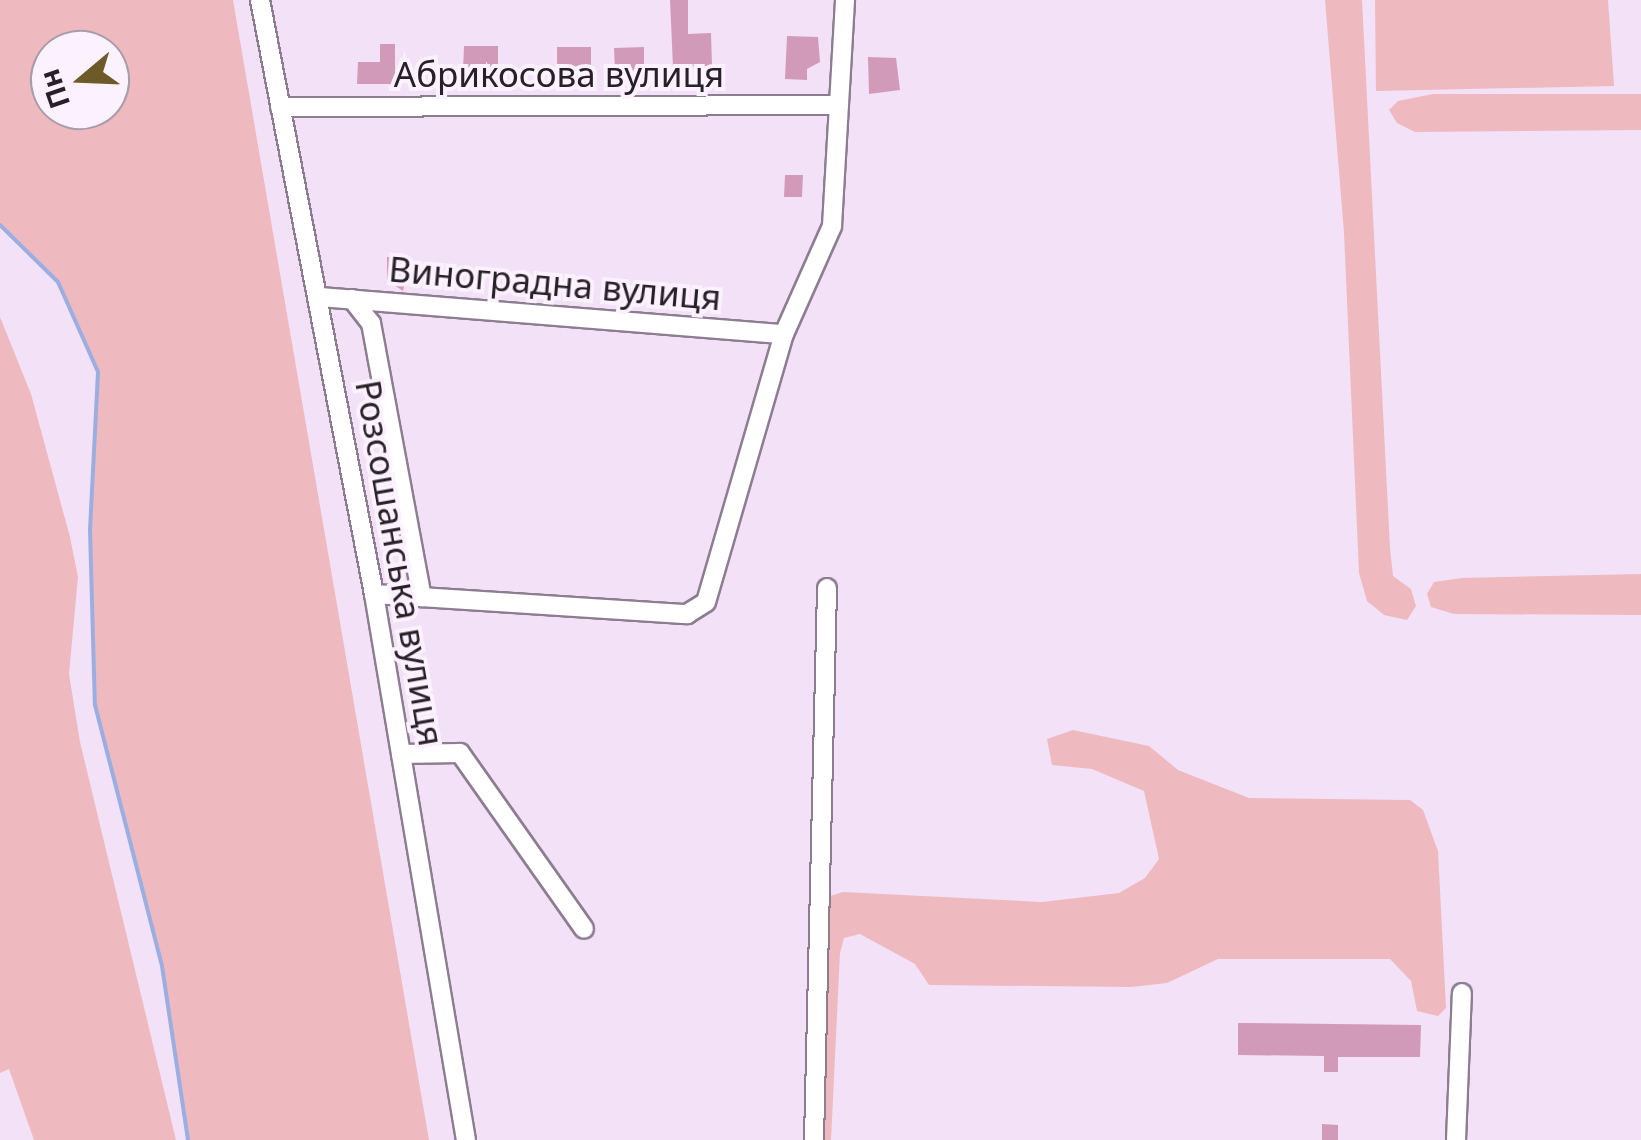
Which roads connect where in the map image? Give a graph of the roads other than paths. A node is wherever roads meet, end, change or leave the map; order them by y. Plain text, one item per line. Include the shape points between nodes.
1 (260, 0) edge
2 (845, 0) edge
3 (839, 106) junction
4 (280, 107) junction
5 (320, 297) junction
6 (352, 300) junction
7 (784, 334) junction
8 (826, 588) dead end
9 (374, 594) junction
10 (422, 597) junction
11 (401, 754) junction
12 (584, 929) dead end
13 (1462, 993) dead end
14 (466, 1140) edge
15 (814, 1140) edge
16 (1456, 1140) edge

1 - 4 street, Розсошанська вулиця
2 - 3 street
3 - 4 street, Абрикосова вулиця
3 - 7 street via 832,226
4 - 5 street, Розсошанська вулиця
5 - 6 street, Виноградна вулиця
5 - 9 street, Розсошанська вулиця
6 - 7 street, Виноградна вулиця
6 - 10 street via 371,324
7 - 10 street via 698,612
8 - 15 street
9 - 10 street
9 - 11 street, Розсошанська вулиця
11 - 12 street via 460,753
11 - 14 street, Розсошанська вулиця
13 - 16 street

